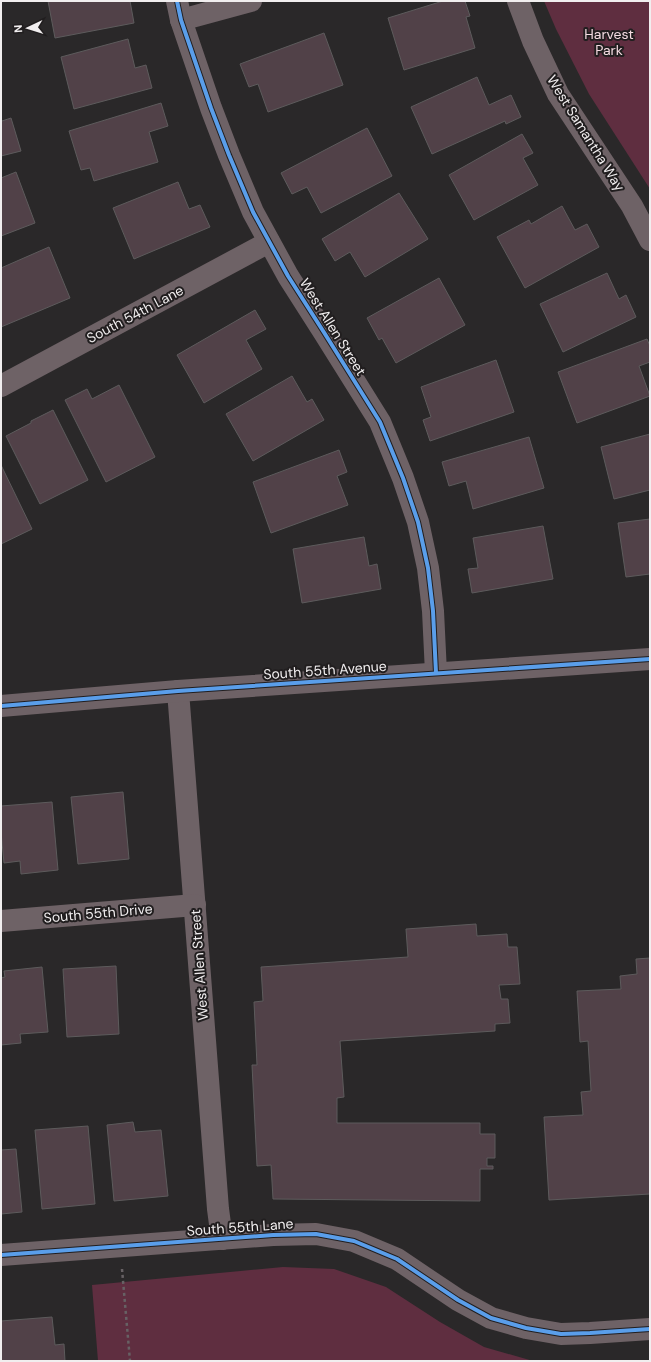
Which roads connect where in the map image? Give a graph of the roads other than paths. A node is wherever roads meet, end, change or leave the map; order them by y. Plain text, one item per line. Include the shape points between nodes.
1 (251, 1) edge
2 (518, 1) edge
3 (179, 10) edge
4 (650, 240) edge
5 (269, 242) junction
6 (1, 386) edge
7 (650, 659) edge
8 (436, 673) junction
9 (178, 691) junction
10 (1, 706) edge
11 (195, 905) junction
12 (1, 921) edge
13 (222, 1239) junction
14 (1, 1255) edge
15 (650, 1329) edge

1 - 3 street
2 - 4 street, West Samantha Way via 533,41 558,94 632,206
3 - 5 street, West Allen Street via 228,154
5 - 6 street, South 54th Lane
5 - 8 street, West Allen Street via 380,422 403,478 418,522 428,568 434,611
7 - 8 street, South 55th Avenue
8 - 9 street, South 55th Avenue
9 - 10 street, South 55th Avenue
9 - 11 street, West Allen Street
11 - 12 street, South 55th Drive
11 - 13 street, West Allen Street
13 - 14 street, South 55th Lane
13 - 15 street, South 55th Lane via 316,1234 354,1241 397,1259 458,1300 491,1318 561,1334

